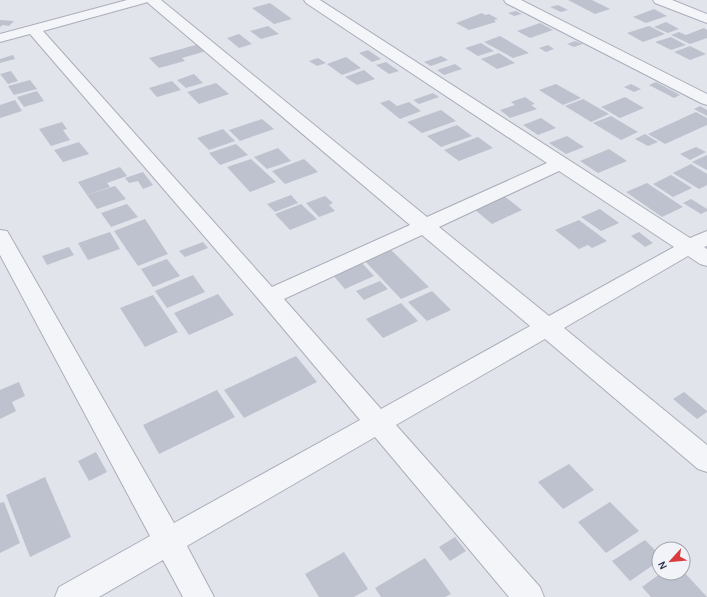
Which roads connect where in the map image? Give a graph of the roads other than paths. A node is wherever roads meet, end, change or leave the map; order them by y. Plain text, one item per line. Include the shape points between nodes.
1 (142, 0) edge
2 (153, 0) edge
3 (311, 0) edge
4 (511, 0) edge
5 (660, 0) edge
6 (707, 19) edge
7 (33, 29) junction
8 (0, 38) edge
9 (705, 97) edge
10 (561, 163) junction
11 (424, 226) junction
12 (0, 236) edge
13 (701, 247) edge
14 (269, 297) junction
15 (546, 327) junction
16 (378, 422) junction
17 (707, 461) edge
18 (168, 541) junction
19 (70, 597) edge
20 (199, 597) edge
21 (529, 597) edge

1 - 7 street
2 - 11 street
3 - 10 street
4 - 9 street
5 - 6 street
7 - 8 street
7 - 14 street
10 - 11 street
10 - 13 street
11 - 14 street
11 - 15 street
12 - 18 street
13 - 15 street
14 - 16 street
15 - 16 street
15 - 17 street
16 - 18 street
16 - 21 street
18 - 19 street
18 - 20 street

